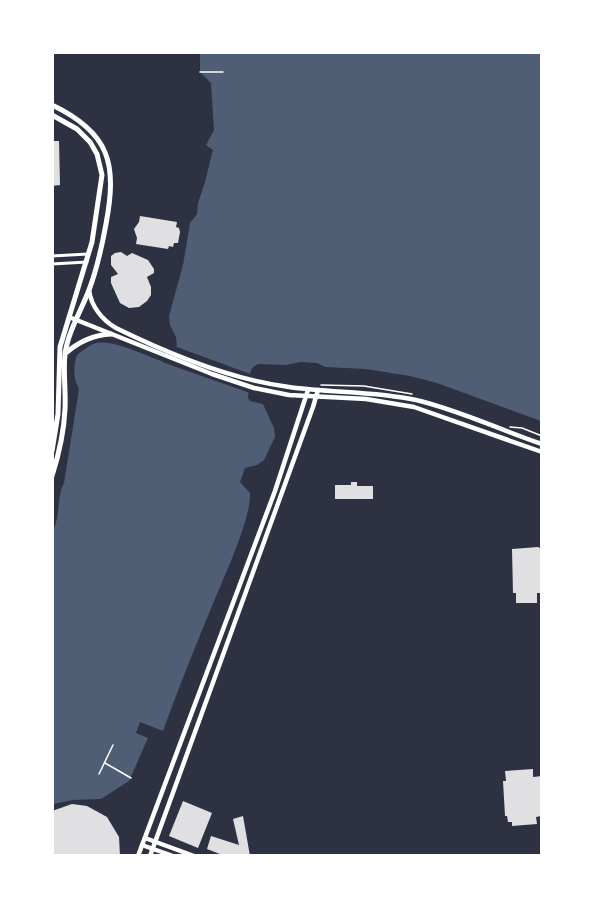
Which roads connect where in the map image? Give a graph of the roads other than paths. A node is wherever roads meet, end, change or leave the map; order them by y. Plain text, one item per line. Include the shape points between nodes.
1 (52, 105) edge
2 (52, 115) edge
3 (89, 254) junction
4 (52, 256) edge
5 (87, 262) junction
6 (52, 264) edge
7 (89, 290) junction
8 (69, 317) junction
9 (76, 320) junction
10 (111, 334) junction
11 (66, 353) junction
12 (165, 353) junction
13 (308, 390) junction
14 (318, 390) junction
15 (306, 397) junction
16 (316, 397) junction
17 (542, 444) edge
18 (52, 451) edge
19 (542, 452) edge
20 (52, 476) edge
21 (145, 838) junction
22 (156, 842) junction
23 (142, 845) junction
24 (153, 849) junction
25 (138, 855) edge
26 (150, 855) edge
27 (173, 855) edge
28 (194, 855) edge

1 - 7 main road via 91,131 105,150 110,166 109,208
2 - 3 main road via 85,136 100,160 102,182
3 - 4 street
3 - 5 main road
5 - 6 street
5 - 8 main road
7 - 9 main road
7 - 12 main road via 96,309 110,325
8 - 9 main road
8 - 18 main road via 60,347 58,414
9 - 10 main road
9 - 11 main road
10 - 11 main road via 92,336
10 - 12 main road
11 - 20 main road via 64,423
12 - 13 main road via 256,382
12 - 15 main road via 224,379
13 - 14 main road
13 - 15 main road
14 - 16 main road
14 - 17 main road via 367,392 417,401
15 - 16 main road
15 - 21 main road via 275,491
16 - 19 main road via 366,399 414,407
16 - 22 main road
21 - 22 main road
21 - 23 main road
22 - 24 main road
22 - 28 main road
23 - 24 main road
23 - 25 main road
24 - 26 main road
24 - 27 main road

